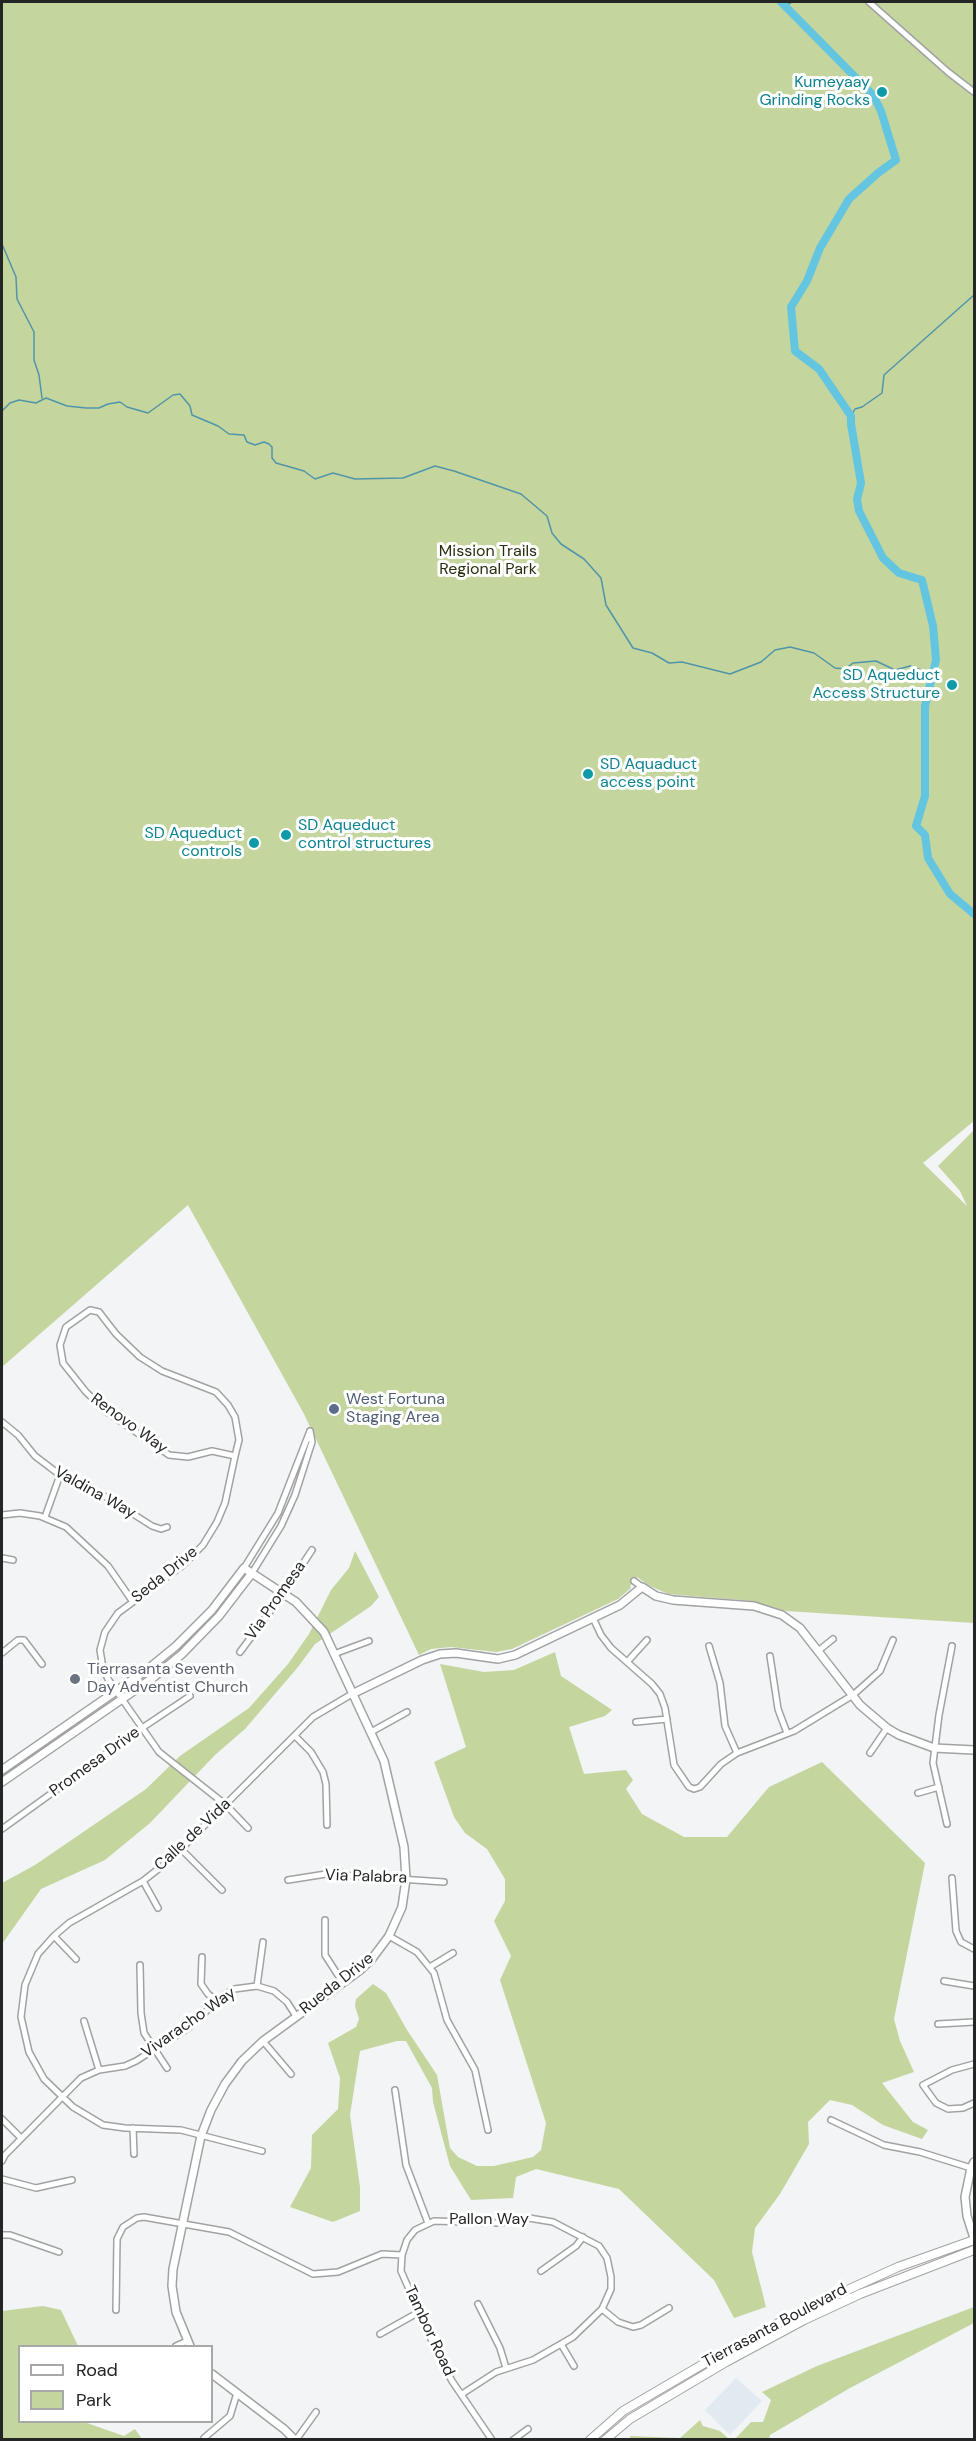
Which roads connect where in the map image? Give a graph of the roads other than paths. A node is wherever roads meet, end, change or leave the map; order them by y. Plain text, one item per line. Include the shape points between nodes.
1 (869, 2) edge
2 (975, 92) edge
3 (85, 1312) joint
4 (2, 1422) edge
5 (235, 1456) junction
6 (60, 1475) junction
7 (2, 1515) edge
8 (45, 1517) junction
9 (167, 1527) dead end
10 (312, 1550) dead end
11 (2, 1558) edge
12 (13, 1560) dead end
13 (244, 1568) junction
14 (252, 1573) junction
15 (634, 1581) dead end
16 (642, 1587) junction
17 (283, 1594) junction
18 (133, 1602) junction
19 (592, 1618) junction
20 (833, 1639) dead end
21 (893, 1640) dead end
22 (369, 1641) dead end
23 (647, 1641) dead end
24 (709, 1646) dead end
25 (952, 1646) dead end
26 (818, 1651) junction
27 (240, 1652) dead end
28 (2, 1653) edge
29 (334, 1654) junction
30 (770, 1656) dead end
31 (627, 1662) junction
32 (42, 1664) dead end
33 (116, 1690) junction
34 (352, 1694) junction
35 (853, 1695) junction
36 (190, 1696) dead end
37 (121, 1698) junction
38 (407, 1712) dead end
39 (667, 1719) junction
40 (636, 1722) dead end
41 (142, 1728) junction
42 (887, 1728) junction
43 (372, 1732) junction
44 (787, 1733) junction
45 (295, 1736) junction
46 (934, 1749) junction
47 (975, 1750) edge
48 (737, 1753) junction
49 (870, 1753) dead end
50 (2, 1770) edge
51 (2, 1782) edge
52 (939, 1787) junction
53 (918, 1793) dead end
54 (226, 1805) junction
55 (947, 1824) dead end
56 (327, 1825) dead end
57 (248, 1828) dead end
58 (2, 1829) edge
59 (181, 1849) junction
60 (952, 1878) dead end
61 (406, 1879) junction
62 (288, 1880) dead end
63 (143, 1881) junction
64 (444, 1882) dead end
65 (222, 1890) dead end
66 (158, 1908) dead end
67 (325, 1920) dead end
68 (54, 1936) junction
69 (389, 1936) junction
70 (263, 1942) dead end
71 (975, 1949) edge
72 (453, 1953) dead end
73 (202, 1957) dead end
74 (76, 1959) dead end
75 (141, 1965) dead end
76 (430, 1967) junction
77 (944, 1981) dead end
78 (343, 1983) junction
79 (257, 1986) junction
80 (975, 1986) edge
81 (217, 2001) junction
82 (296, 2016) junction
83 (84, 2020) dead end
84 (975, 2022) edge
85 (938, 2024) dead end
86 (262, 2041) junction
87 (154, 2050) junction
88 (975, 2064) edge
89 (167, 2068) dead end
90 (99, 2070) junction
91 (291, 2074) dead end
92 (395, 2090) dead end
93 (62, 2097) junction
94 (975, 2103) edge
95 (2, 2119) edge
96 (831, 2120) dead end
97 (133, 2128) junction
98 (488, 2130) dead end
99 (201, 2136) junction
100 (21, 2138) junction
101 (262, 2151) dead end
102 (134, 2154) dead end
103 (2, 2161) edge
104 (973, 2165) edge
105 (2, 2179) edge
106 (72, 2180) dead end
107 (428, 2223) junction
108 (181, 2224) junction
109 (2, 2235) edge
110 (583, 2237) junction
111 (975, 2239) edge
112 (975, 2250) edge
113 (59, 2252) dead end
114 (402, 2255) junction
115 (541, 2271) dead end
116 (478, 2304) dead end
117 (669, 2308) dead end
118 (602, 2309) junction
119 (116, 2310) dead end
120 (419, 2312) junction
121 (793, 2315) junction
122 (380, 2334) dead end
123 (765, 2341) junction
124 (189, 2344) edge
125 (561, 2344) junction
126 (574, 2366) dead end
127 (506, 2368) junction
128 (213, 2375) edge
129 (237, 2393) junction
130 (462, 2394) junction
131 (316, 2412) dead end
132 (528, 2429) dead end
133 (204, 2438) edge
134 (296, 2439) edge
135 (492, 2439) edge
136 (513, 2439) edge
137 (590, 2439) edge
138 (605, 2439) edge

1 - 2 street
3 - 5 street, Seda Drive via 99,1312 125,1343 162,1371 216,1392 236,1417 239,1440
3 - 5 street, Renovo Way via 66,1327 60,1350 65,1367 86,1392 107,1412 169,1455 188,1457 212,1451
4 - 6 street, Valdina Way
5 - 18 street, Seda Drive via 225,1503 203,1545
6 - 8 street
6 - 9 street, Valdina Way via 108,1498 152,1526
7 - 8 street
8 - 18 street via 72,1531 108,1566
10 - 17 street, Via Promesa
11 - 12 street
13 - 14 street, Rueda Drive
13 - 14 street via 278,1513 310,1431 312,1442 295,1495
13 - 33 street via 212,1610 176,1646
14 - 17 street, Rueda Drive
14 - 37 street via 219,1616 182,1654
15 - 16 street
16 - 19 street, Calle de Vida via 620,1605
16 - 26 street via 673,1600 754,1606 782,1615 800,1628
17 - 27 street, Via Promesa
17 - 29 street, Rueda Drive via 313,1619
18 - 33 street, Seda Drive via 111,1621 100,1650 103,1668
19 - 31 street via 601,1635
19 - 34 street, Calle de Vida via 516,1655 498,1659 440,1654
20 - 26 street
21 - 35 street via 880,1671
22 - 29 street
23 - 31 street
24 - 48 street via 720,1683 725,1726
25 - 46 street
26 - 35 street
28 - 32 street via 18,1640 24,1640
29 - 34 street, Rueda Drive
30 - 44 street via 778,1708
31 - 39 street via 660,1694
33 - 37 street, Seda Drive
33 - 50 street
34 - 43 street, Rueda Drive
34 - 45 street, Calle de Vida via 321,1711
35 - 42 street
35 - 44 street
36 - 41 street, Promesa Drive
37 - 41 street, Seda Drive
37 - 51 street
38 - 43 street
39 - 40 street
39 - 48 street via 674,1766 689,1787 700,1787
41 - 54 street, Seda Drive via 159,1752
41 - 58 street, Promesa Drive
42 - 46 street
42 - 49 street
43 - 61 street, Rueda Drive via 384,1761 404,1847
44 - 48 street
45 - 54 street, Calle de Vida
45 - 56 street via 323,1772
46 - 47 street
46 - 52 street
52 - 53 street
52 - 55 street
54 - 57 street, Seda Drive
54 - 59 street, Calle de Vida
59 - 63 street, Calle de Vida
59 - 65 street
60 - 71 street via 956,1931 961,1942
61 - 62 street, Via Palabra via 326,1874
61 - 64 street, Via Palabra
61 - 69 street, Rueda Drive via 402,1907
63 - 66 street
63 - 68 street, Calle de Vida via 69,1923
67 - 78 street via 325,1956
68 - 74 street
68 - 93 street, Calle de Vida via 38,1954 28,1975 21,2017 34,2063
69 - 76 street via 417,1952
69 - 78 street, Rueda Drive via 371,1960
70 - 79 street
72 - 76 street
73 - 81 street via 201,1984
75 - 87 street via 144,2033
76 - 98 street via 447,2020 475,2070
77 - 80 street
78 - 82 street, Rueda Drive
79 - 81 street, Vivaracho Way via 234,1989
79 - 82 street, Vivaracho Way via 274,1991
81 - 87 street, Vivaracho Way via 188,2028
82 - 86 street, Rueda Drive
83 - 90 street
84 - 85 street
86 - 91 street
86 - 99 street, Rueda Drive via 225,2084
87 - 89 street
87 - 90 street, Vivaracho Way via 125,2066
88 - 94 street via 952,2070 923,2085 936,2103 948,2109
90 - 93 street, Vivaracho Way via 81,2078
92 - 107 street via 406,2165
93 - 97 street, Calle de Vida via 95,2122
93 - 100 street, Vivaracho Way
95 - 100 street
96 - 104 street via 884,2145
97 - 99 street, Calle de Vida via 182,2130
97 - 102 street
99 - 101 street, Calle de Vida
99 - 108 street, Rueda Drive
100 - 103 street, Vivaracho Way
104 - 111 street via 966,2207
105 - 106 street via 36,2188
107 - 110 street, Pallon Way via 499,2223 529,2218 553,2222
107 - 114 street via 411,2235
108 - 114 street via 237,2235 313,2274 338,2272 382,2254
108 - 119 street via 140,2218 123,2227 117,2239
108 - 124 street, Rueda Drive via 172,2286 176,2312
109 - 113 street
110 - 115 street
110 - 118 street, Pallon Way via 599,2246 610,2268 610,2289
111 - 121 main road, Tierrasanta Boulevard via 878,2275
112 - 123 main road, Tierrasanta Boulevard via 860,2294
114 - 120 street, Tambor Road via 401,2271
116 - 127 street
117 - 118 street via 633,2327 618,2322
118 - 125 street
120 - 122 street
120 - 130 street, Tambor Road via 438,2355
121 - 123 main road via 792,2321
121 - 137 main road, Tierrasanta Boulevard via 623,2411
123 - 138 main road, Tierrasanta Boulevard via 630,2419
125 - 126 street
125 - 127 street via 533,2360
127 - 130 street
128 - 129 street
129 - 133 street via 230,2416
129 - 134 street
130 - 135 street, Tambor Road
131 - 134 street
132 - 136 street

